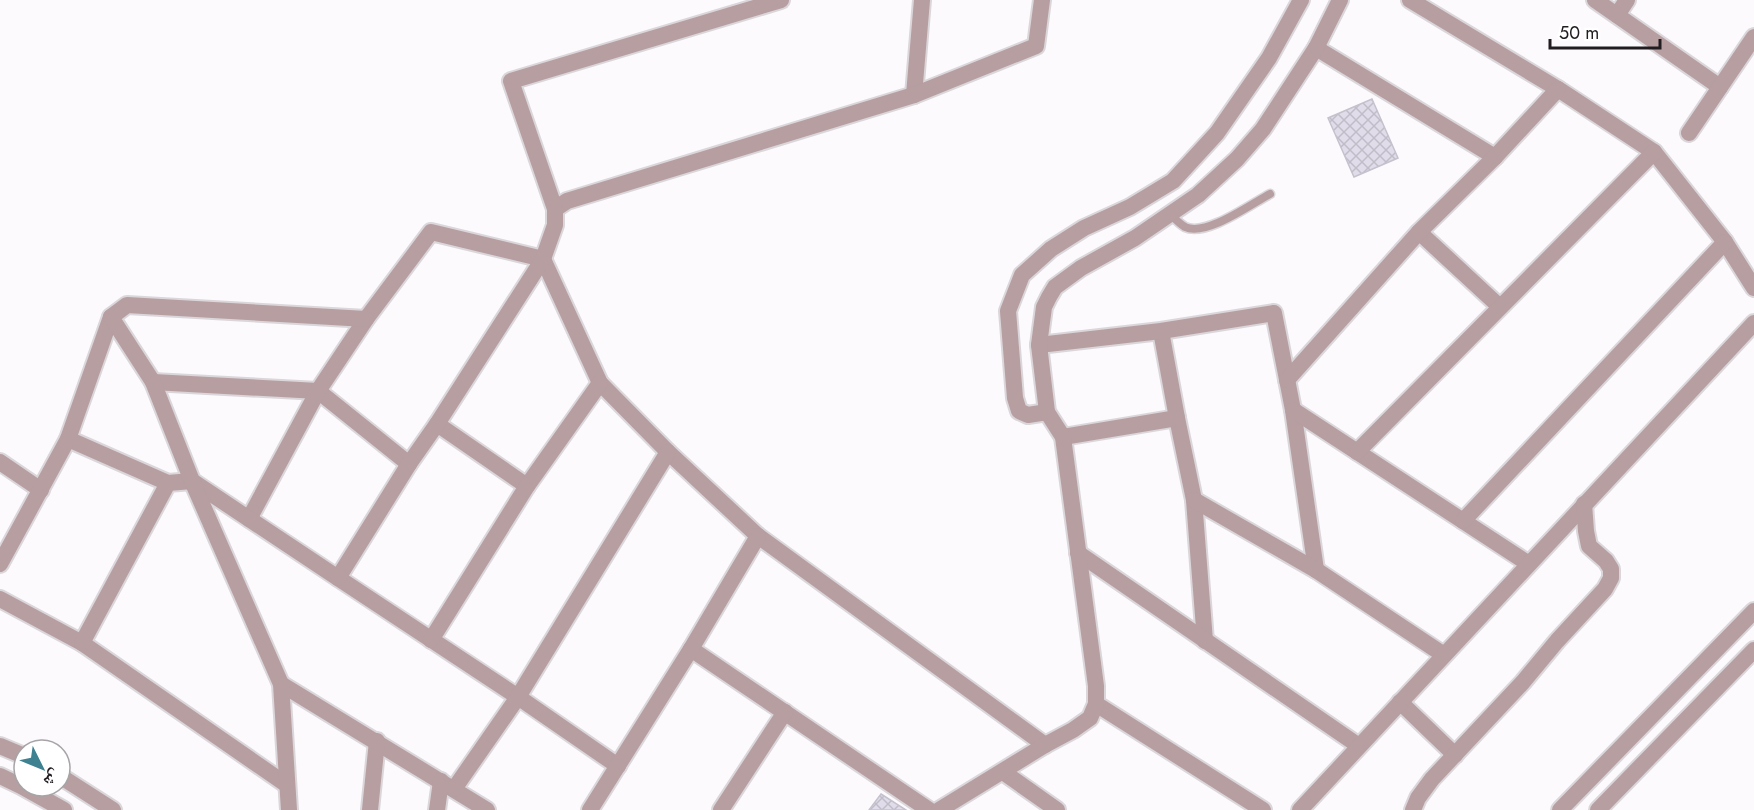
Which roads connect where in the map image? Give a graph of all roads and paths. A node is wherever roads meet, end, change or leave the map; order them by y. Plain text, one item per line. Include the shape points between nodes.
1 (781, 0) edge
2 (922, 0) edge
3 (1042, 0) edge
4 (1301, 0) edge
5 (1340, 0) edge
6 (1410, 0) edge
7 (1595, 0) edge
8 (1627, 0) edge
9 (1617, 15) junction
10 (1754, 37) edge
11 (1316, 48) junction
12 (1720, 87) junction
13 (1558, 89) junction
14 (914, 95) junction
15 (1689, 133) dead end
16 (1654, 152) junction
17 (1495, 157) junction
18 (1154, 193) junction
19 (1270, 194) dead end
20 (555, 209) junction
21 (1171, 215) junction
22 (1419, 232) junction
23 (1725, 242) junction
24 (543, 259) junction
25 (1754, 288) edge
26 (1500, 308) junction
27 (111, 316) junction
28 (366, 319) junction
29 (1754, 323) edge
30 (1161, 331) junction
31 (1039, 345) junction
32 (1287, 380) junction
33 (153, 382) junction
34 (600, 383) junction
35 (318, 391) junction
36 (1293, 410) junction
37 (1047, 412) junction
38 (1177, 418) junction
39 (437, 424) junction
40 (1063, 436) junction
41 (68, 439) junction
42 (668, 452) junction
43 (1357, 452) junction
44 (0, 462) edge
45 (409, 464) junction
46 (192, 481) junction
47 (168, 483) junction
48 (527, 486) junction
49 (41, 490) junction
50 (1194, 500) junction
51 (1584, 504) junction
52 (249, 519) junction
53 (1462, 521) junction
54 (758, 536) junction
55 (1078, 553) junction
56 (0, 564) edge
57 (1528, 564) junction
58 (1316, 570) junction
59 (338, 578) junction
60 (0, 599) edge
61 (1754, 611) edge
62 (431, 640) junction
63 (1206, 641) junction
64 (82, 643) junction
65 (691, 649) junction
66 (1754, 650) edge
67 (1444, 655) junction
68 (281, 684) junction
69 (518, 697) junction
70 (1400, 702) junction
71 (1096, 704) junction
72 (785, 712) junction
73 (377, 741) junction
74 (1044, 745) junction
75 (1359, 746) junction
76 (1455, 755) junction
77 (1607, 762) junction
78 (618, 766) junction
79 (1003, 772) junction
80 (0, 776) edge
81 (1628, 779) junction
82 (72, 784) edge
83 (287, 785) junction
84 (447, 785) junction
85 (64, 810) edge
86 (112, 810) edge
87 (289, 810) edge
88 (370, 810) edge
89 (437, 810) edge
90 (487, 810) edge
91 (590, 810) edge
92 (721, 810) edge
93 (929, 810) edge
94 (939, 810) edge
95 (1058, 810) edge
96 (1263, 810) edge
97 (1300, 810) edge
98 (1413, 810) edge
99 (1560, 810) edge
100 (1598, 810) edge

1 - 20 street via 511,81
2 - 14 street
3 - 14 street via 1036,46
4 - 18 street via 1269,58 1217,133 1173,181
5 - 11 street
6 - 13 street
7 - 9 street
8 - 9 street
9 - 12 street
10 - 12 street
11 - 17 street
11 - 21 street via 1263,129 1237,159
12 - 15 street
13 - 16 street
13 - 17 street
14 - 20 street via 567,201
16 - 23 street
16 - 26 street
17 - 22 street
18 - 21 street
18 - 37 street via 1083,228 1022,275 1008,311 1016,398 1019,411 1028,415
19 - 21 lane via 1198,230 1185,227
20 - 24 street via 555,225
21 - 31 street via 1081,267 1055,287 1044,307
22 - 26 street
22 - 32 street
23 - 25 street
23 - 53 street
24 - 28 street via 431,232
24 - 34 street
24 - 39 street
26 - 43 street
27 - 28 street via 127,305
27 - 33 street
27 - 41 street
28 - 35 street
29 - 51 street
30 - 31 street
30 - 32 street via 1274,313
30 - 38 street
31 - 37 street
32 - 36 street
33 - 35 street
33 - 46 street
34 - 42 street
34 - 48 street
35 - 45 street
35 - 52 street
36 - 43 street
36 - 58 street
37 - 40 street
38 - 40 street
38 - 50 street
39 - 45 street
39 - 48 street
40 - 55 street
41 - 47 street
41 - 49 street
42 - 54 street
42 - 69 street
43 - 53 street
44 - 49 street
45 - 59 street
46 - 47 street
46 - 52 street
46 - 68 street
47 - 64 street
48 - 62 street
49 - 56 street
50 - 58 street
50 - 63 street
51 - 57 street
51 - 76 street via 1589,546 1606,561 1611,578
52 - 59 street
53 - 57 street
54 - 65 street
54 - 74 street
55 - 63 street
55 - 71 street
57 - 67 street
58 - 67 street
59 - 62 street
60 - 64 street
61 - 77 street
62 - 69 street
63 - 75 street
64 - 83 street
65 - 72 street
65 - 78 street
66 - 81 street
67 - 70 street
68 - 73 street
68 - 83 street
69 - 78 street
69 - 84 street
70 - 75 street
70 - 76 street
71 - 74 street via 1090,718
71 - 96 street
72 - 92 street
72 - 93 street
73 - 84 street
73 - 88 street
74 - 79 street
75 - 97 street
76 - 98 street via 1424,788
77 - 81 street
77 - 99 street
78 - 91 street
79 - 94 street
79 - 95 street
80 - 85 street
81 - 100 street
82 - 86 street
83 - 87 street
84 - 89 street
84 - 90 street

